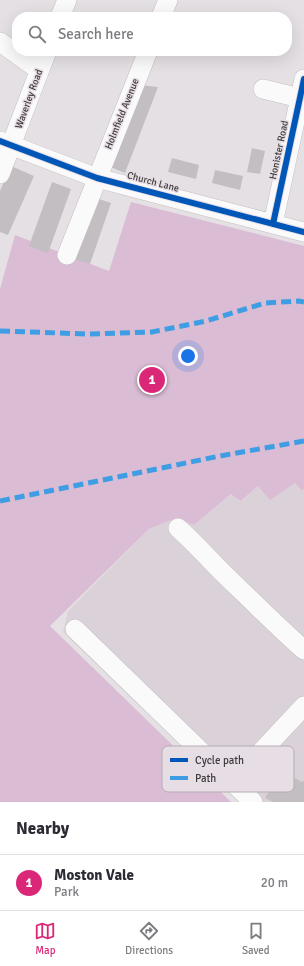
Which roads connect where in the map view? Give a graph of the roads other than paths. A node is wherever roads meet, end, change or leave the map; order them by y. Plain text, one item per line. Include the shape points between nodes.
1 (66, 0) edge
2 (168, 0) edge
3 (62, 12) edge
4 (163, 12) edge
5 (0, 42) edge
6 (12, 51) edge
7 (20, 56) edge
8 (45, 56) edge
9 (146, 56) edge
10 (39, 70) junction
11 (304, 80) edge
12 (263, 89) dead end
13 (302, 98) edge
14 (6, 144) edge
15 (0, 174) edge
16 (97, 178) junction
17 (273, 224) junction
18 (304, 232) edge
19 (67, 255) dead end
20 (178, 528) dead end
21 (75, 628) dead end
22 (304, 650) edge
23 (304, 706) edge
24 (196, 746) edge
25 (267, 746) edge
26 (243, 792) edge
27 (253, 802) edge

1 - 3 street
2 - 4 street
5 - 6 street
7 - 10 street
8 - 10 street, Waverley Road
9 - 16 street, Holmfield Avenue
10 - 14 street, Waverley Road
11 - 13 street, Honister Road
12 - 13 street
13 - 17 street, Honister Road
14 - 15 street, Waverley Road
14 - 16 street, Church Lane
16 - 17 street, Church Lane
16 - 19 street, Holmfield Avenue
17 - 18 street, Church Lane
20 - 22 street
21 - 24 street
23 - 25 street
26 - 27 street

